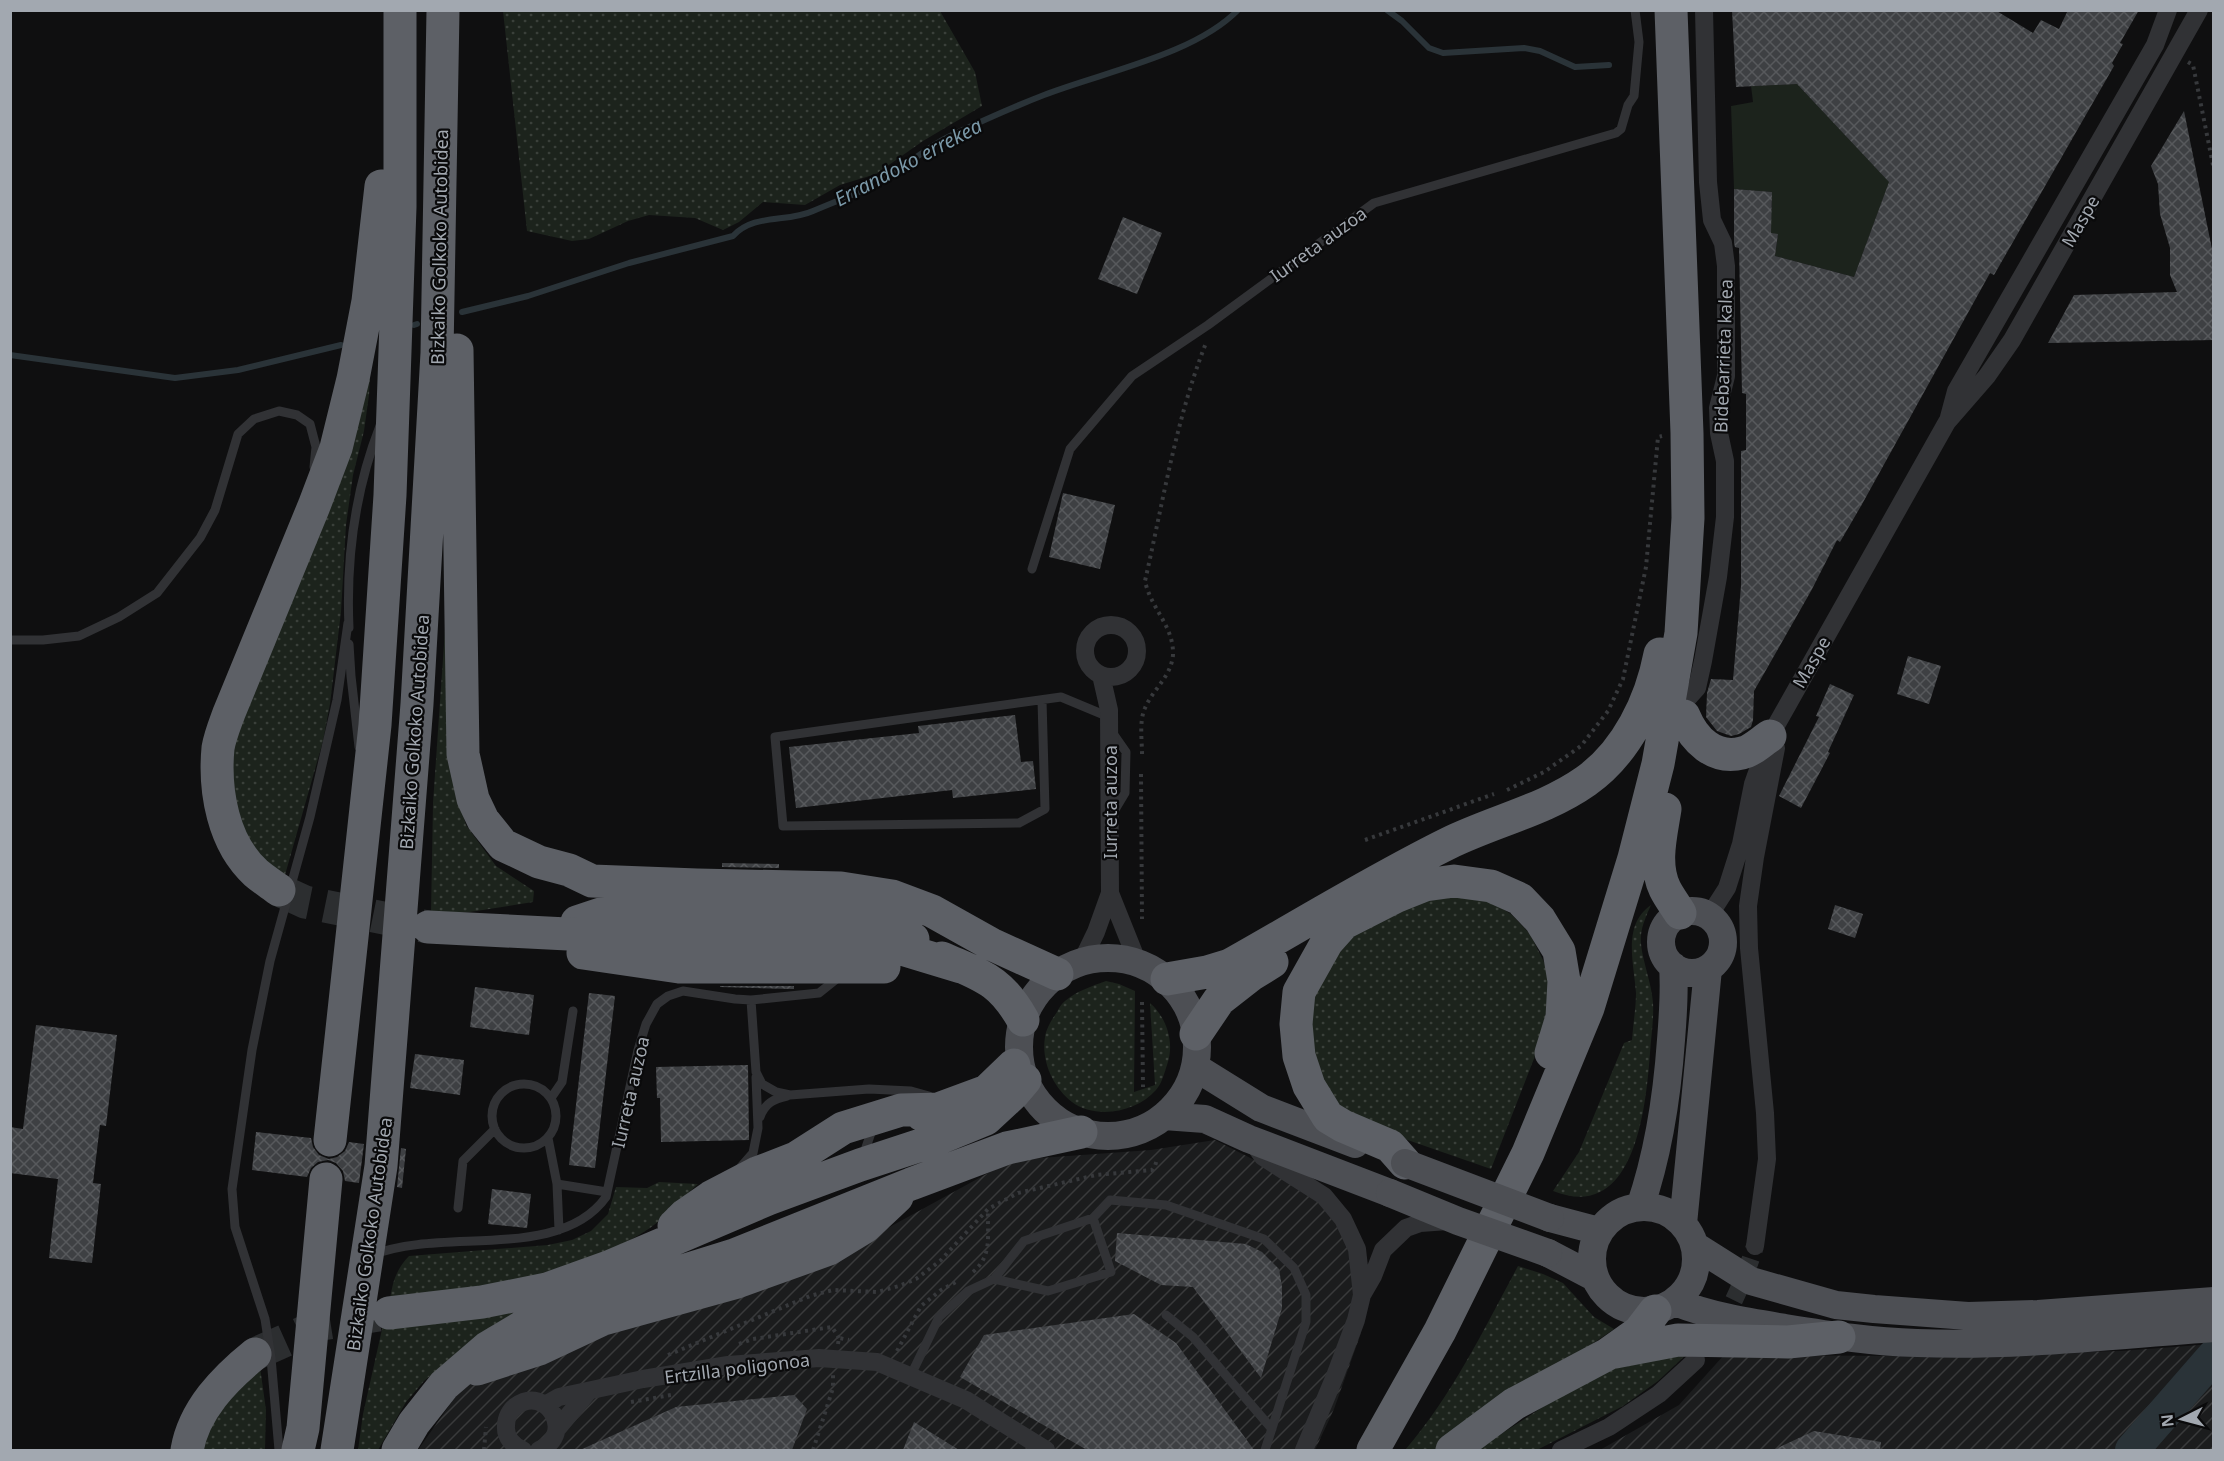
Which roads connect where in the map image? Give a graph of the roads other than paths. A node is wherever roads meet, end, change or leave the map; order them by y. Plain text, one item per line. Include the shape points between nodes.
1 (400, 10) edge
2 (1635, 10) edge
3 (1671, 10) edge
4 (1704, 10) edge
5 (2199, 10) edge
6 (2168, 13) edge
7 (443, 26) edge
8 (400, 87) junction
9 (395, 388) junction
10 (1947, 422) junction
11 (1676, 424) junction
12 (314, 473) dead end
13 (312, 483) dead end
14 (302, 537) junction
15 (1032, 569) dead end
16 (1686, 574) junction
17 (348, 623) junction
18 (10, 640) edge
19 (1126, 673) junction
20 (1101, 675) junction
21 (1042, 700) junction
22 (1686, 707) junction
23 (1109, 719) junction
24 (1776, 724) junction
25 (368, 790) junction
26 (279, 890) tunnel mouth
27 (1110, 893) junction
28 (1695, 914) junction
29 (1344, 923) junction
30 (428, 927) tunnel mouth
31 (540, 933) junction
32 (1138, 963) junction
33 (1672, 966) junction
34 (962, 967) junction
35 (1070, 967) junction
36 (850, 968) junction
37 (1708, 969) junction
38 (1167, 979) junction
39 (751, 1000) junction
40 (573, 1011) dead end
41 (1023, 1020) junction
42 (1196, 1034) junction
43 (1195, 1067) junction
44 (1023, 1070) junction
45 (756, 1072) junction
46 (790, 1095) junction
47 (552, 1098) junction
48 (945, 1108) junction
49 (1164, 1116) junction
50 (758, 1120) junction
51 (875, 1124) junction
52 (495, 1129) junction
53 (1081, 1132) junction
54 (548, 1138) junction
55 (1249, 1139) junction
56 (330, 1140) dead end
57 (1405, 1163) junction
58 (860, 1165) junction
59 (326, 1179) dead end
60 (557, 1184) junction
61 (607, 1192) junction
62 (711, 1197) junction
63 (1640, 1207) junction
64 (458, 1208) dead end
65 (1094, 1218) junction
66 (1458, 1221) junction
67 (559, 1230) junction
68 (1599, 1231) junction
69 (1688, 1234) junction
70 (1755, 1246) tunnel mouth
71 (368, 1257) junction
72 (1594, 1277) junction
73 (994, 1280) junction
74 (645, 1287) junction
75 (1362, 1295) junction
76 (2214, 1301) edge
77 (1665, 1306) junction
78 (389, 1313) tunnel mouth
79 (1166, 1315) dead end
80 (2088, 1324) junction
81 (2214, 1328) edge
82 (1440, 1331) junction
83 (1839, 1337) junction
84 (255, 1354) tunnel mouth
85 (1608, 1354) junction
86 (1696, 1360) dead end
87 (911, 1375) junction
88 (456, 1376) junction
89 (588, 1392) junction
90 (545, 1405) junction
91 (557, 1429) junction
92 (1272, 1429) junction
93 (506, 1433) junction
94 (187, 1450) edge
95 (279, 1450) edge
96 (298, 1450) edge
97 (337, 1450) edge
98 (398, 1450) edge
99 (498, 1450) edge
100 (523, 1450) edge
101 (540, 1450) edge
102 (1046, 1450) edge
103 (1265, 1450) edge
104 (1304, 1450) edge
105 (1373, 1450) edge
106 (1452, 1450) edge
107 (1561, 1450) edge

1 - 8 highway
2 - 15 lane, Iurreta auzoa via 1639,42 1634,96 1621,129 1374,203 1132,376 1070,449
3 - 11 highway, Bidebarrieta kalea
4 - 22 street, Bidebarrieta kalea via 1708,182 1712,220 1723,243 1726,266 1726,376 1718,408 1725,461 1725,517 1703,662 1697,688
5 - 10 street, Maspe via 2012,340
6 - 10 street, Maspe via 2155,45 1956,392
7 - 35 highway via 453,73 463,754 473,799 483,820 503,845 581,875 816,874 887,883 947,908 1027,961
7 - 71 highway, Bizkaiko Golkoko Autobidea via 437,353 418,692 381,1166
8 - 9 highway
8 - 14 highway via 385,148 368,301 353,378 336,448
9 - 17 lane via 373,445 356,510
9 - 25 highway via 378,691
10 - 24 street, Maspe
11 - 16 highway, Bidebarrieta kalea via 1688,518
11 - 38 highway via 1682,433 1668,610 1645,703 1612,757 1587,781 1551,801 1450,843 1230,965
12 - 18 lane via 316,447 310,424 297,414 279,411 254,420 238,434 214,510 200,538 157,593 120,617 79,636
13 - 14 lane
14 - 26 highway via 218,746 222,810 235,845 255,872
16 - 22 highway via 1696,611 1696,634
16 - 82 highway via 1675,673 1658,764 1588,1008 1528,1153
17 - 25 lane via 357,735
17 - 95 lane via 337,700 270,961 252,1050 232,1189 235,1227 265,1319
19 - 20 street
19 - 20 street via 1137,659 1136,641 1125,628 1108,624 1092,631 1085,647 1088,664
19 - 23 street
20 - 23 street
21 - 21 lane via 775,737 783,826 1019,823 1045,809
21 - 23 lane via 1060,697
22 - 24 highway via 1690,729 1698,741 1713,751 1744,753
22 - 28 highway via 1667,798 1659,873 1665,888
23 - 27 street, Iurreta auzoa
24 - 28 street, Maspe via 1753,784 1727,888
24 - 70 street via 1748,906 1767,1160
25 - 56 highway
27 - 32 street
27 - 35 street via 1096,932
28 - 33 main road via 1666,924 1662,933 1662,951
28 - 37 main road via 1720,929 1723,938 1720,955
29 - 42 highway via 1251,975 1219,1000
29 - 57 highway via 1327,942 1299,992 1299,1056 1308,1086 1328,1117 1390,1146
29 - 82 highway via 1425,885 1454,881 1491,886 1520,900 1540,920 1559,951 1564,981 1562,1017 1547,1066 1464,1254
30 - 31 highway
31 - 34 highway via 895,947
31 - 36 highway via 585,955 679,967
32 - 35 main road via 1111,957
32 - 38 main road
33 - 37 main road via 1690,973
33 - 63 main road via 1675,989 1669,1073 1659,1145
34 - 36 highway
34 - 41 highway via 994,982 1012,999
35 - 41 main road via 1042,986
36 - 39 lane, Iurreta auzoa via 819,993
37 - 69 main road
38 - 42 main road via 1181,995
39 - 45 lane
39 - 61 lane, Iurreta auzoa via 683,991 657,1004 638,1050
40 - 47 lane via 562,1082
41 - 44 main road via 1019,1040
42 - 43 main road
43 - 49 main road via 1184,1094
43 - 57 main road via 1261,1108
44 - 48 highway via 987,1091
44 - 53 main road via 1038,1102 1057,1120
44 - 58 highway via 1013,1094 986,1119
45 - 46 lane via 762,1084
45 - 50 lane
46 - 48 lane via 869,1089 911,1091 926,1095
46 - 50 lane via 765,1106
47 - 52 lane via 535,1085 514,1085 504,1090 493,1108
47 - 54 lane via 556,1119
48 - 51 highway
49 - 53 main road via 1139,1131 1110,1136
49 - 55 main road via 1205,1119
50 - 62 lane via 753,1153
51 - 58 lane
51 - 62 highway via 823,1142
52 - 54 lane via 500,1138 519,1148 530,1148
52 - 64 lane via 463,1161
53 - 74 highway via 1007,1148
54 - 60 lane
55 - 66 main road, bridge
55 - 75 street via 1263,1157 1324,1196 1343,1219 1357,1249
57 - 68 main road, bridge via 1550,1218
58 - 74 highway via 768,1199
59 - 96 highway
60 - 61 lane
60 - 67 lane
61 - 67 lane, Iurreta auzoa via 597,1210
62 - 74 highway via 684,1215
63 - 68 main road via 1610,1218
63 - 69 main road via 1671,1214
65 - 73 lane via 1024,1241
65 - 73 lane via 1111,1272 1048,1291
65 - 92 lane via 1110,1200 1166,1205 1264,1239 1294,1268 1306,1295 1306,1322
66 - 72 main road, bridge via 1548,1252
66 - 75 street via 1420,1223 1406,1228 1383,1250
67 - 71 lane, Iurreta auzoa via 520,1238 406,1245
68 - 72 main road via 1591,1261
69 - 77 main road via 1696,1261 1693,1276 1686,1290
69 - 80 main road via 1751,1281 1836,1305
71 - 97 highway, Bizkaiko Golkoko Autobidea
72 - 77 main road via 1601,1290 1625,1309 1640,1312
73 - 87 lane via 968,1291 939,1317
74 - 78 highway via 610,1266 547,1289 482,1302
74 - 88 highway via 603,1319 539,1349
74 - 88 highway via 522,1327 487,1348
75 - 104 street via 1356,1320
76 - 80 main road
77 - 83 main road
77 - 85 highway via 1639,1332
79 - 92 lane via 1193,1337
80 - 81 main road
80 - 83 main road via 2033,1341 1917,1343
82 - 105 highway
83 - 85 highway via 1788,1342 1678,1340
84 - 94 highway via 212,1395 190,1433
85 - 106 highway via 1514,1404
86 - 107 street via 1659,1394 1609,1427
87 - 89 street, Ertzilla poligonoa via 877,1362 819,1358 729,1365
87 - 102 street, Ertzilla poligonoa via 966,1400
88 - 98 highway via 444,1385
89 - 90 street, Ertzilla poligonoa via 560,1397
89 - 91 street
90 - 91 street via 554,1415
90 - 93 street, Ertzilla poligonoa via 528,1401 512,1408
91 - 101 street via 554,1438
92 - 103 lane
93 - 99 street
93 - 100 street

